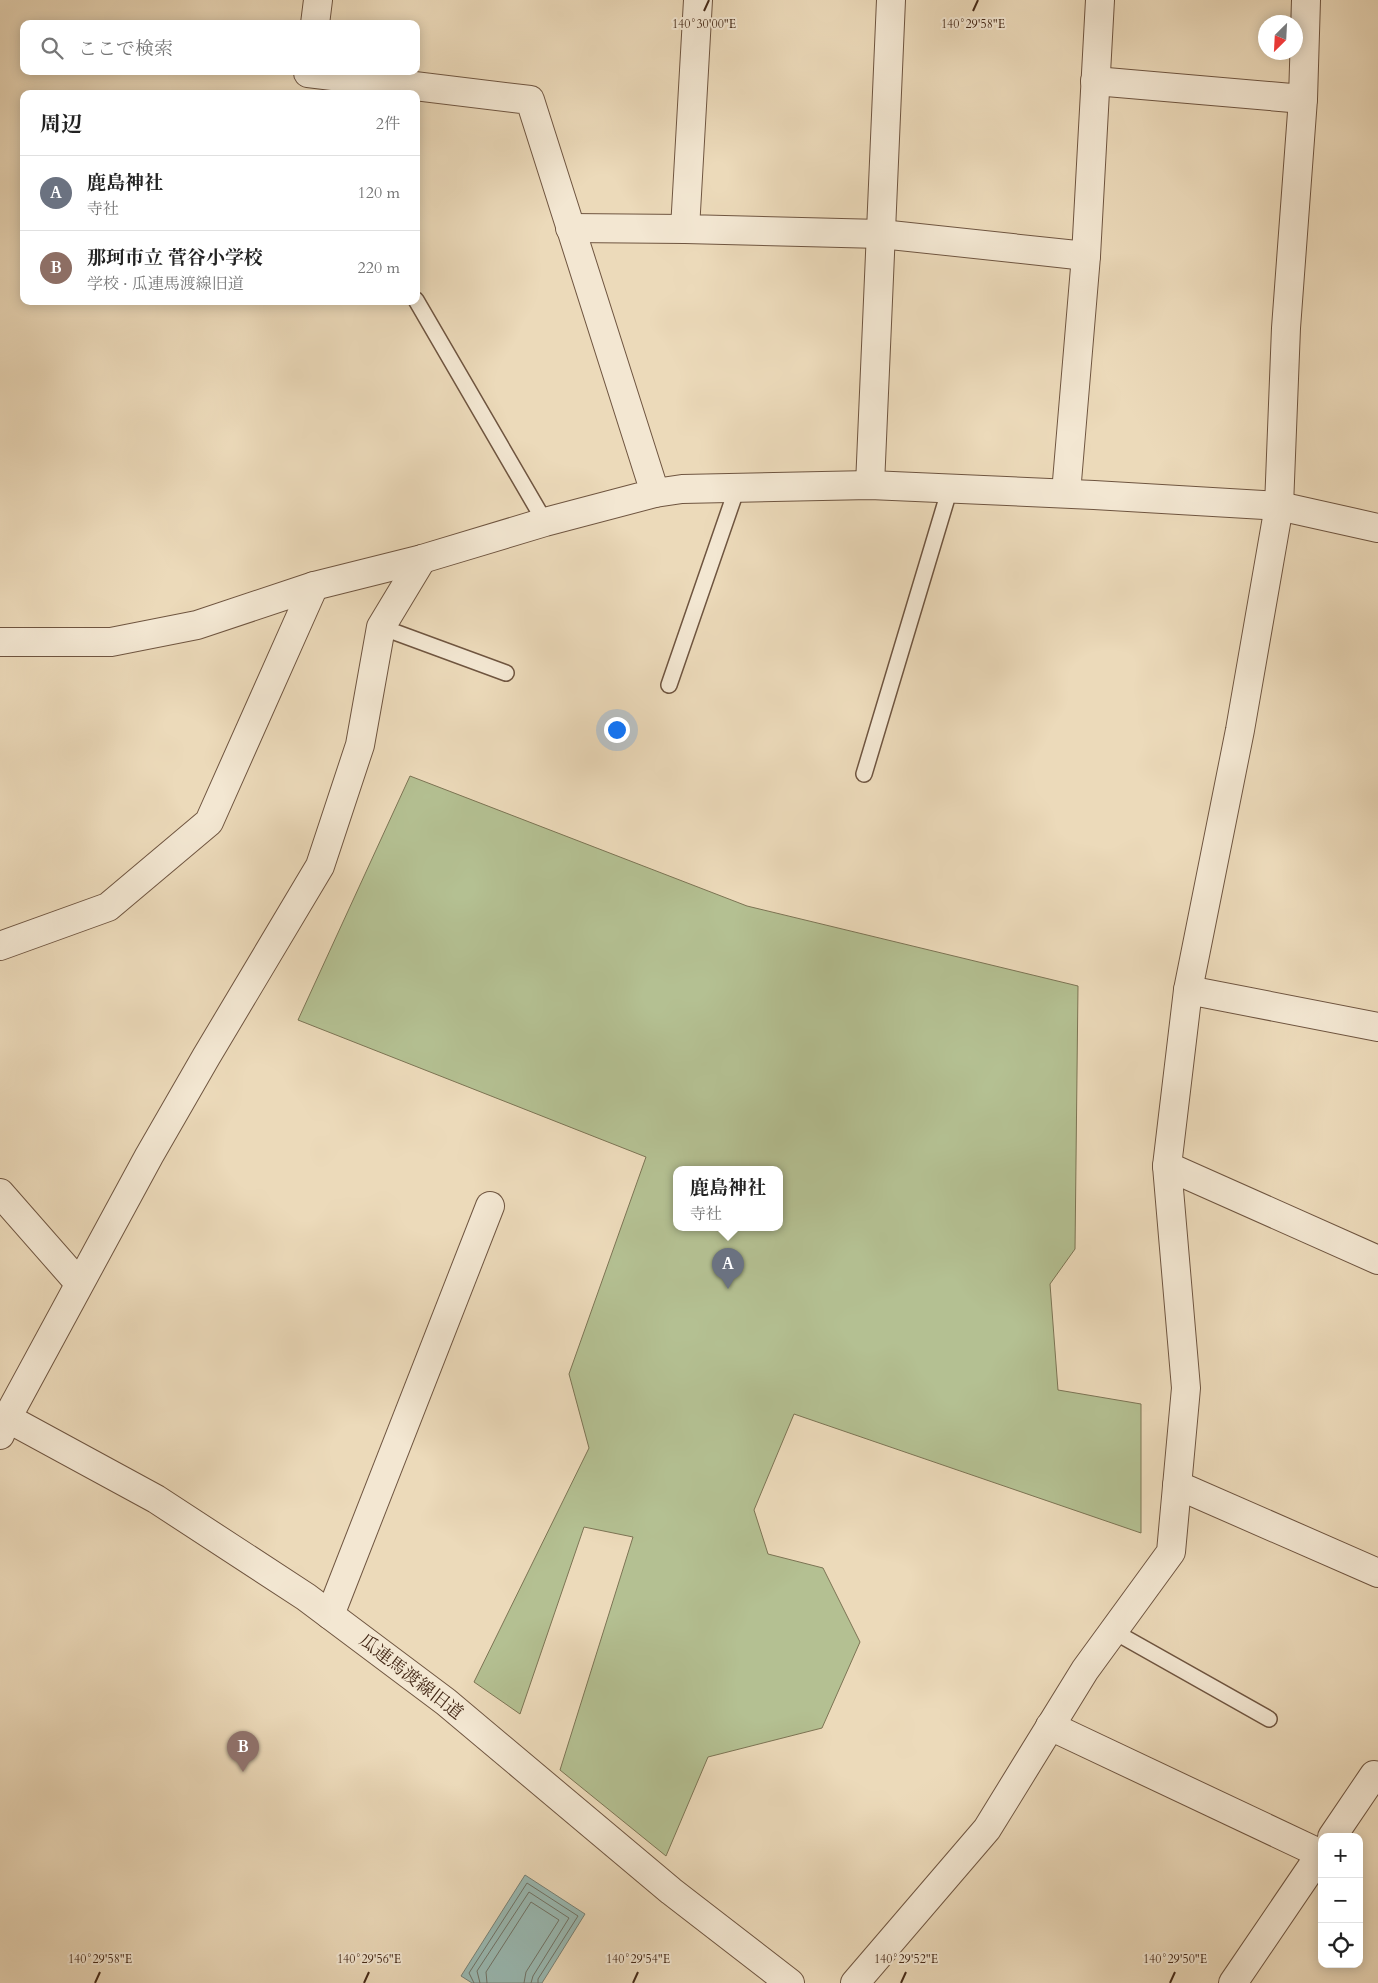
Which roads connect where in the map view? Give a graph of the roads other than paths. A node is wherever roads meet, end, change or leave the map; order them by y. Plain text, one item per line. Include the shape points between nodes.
1 (318, 0) edge
2 (698, 0) edge
3 (891, 0) edge
4 (1100, 0) edge
5 (1306, 0) edge
6 (316, 20) edge
7 (328, 75) edge
8 (1095, 81) junction
9 (1303, 100) junction
10 (570, 228) junction
11 (685, 229) junction
12 (881, 234) junction
13 (1086, 256) junction
14 (419, 305) edge
15 (870, 484) junction
16 (736, 488) junction
17 (950, 488) junction
18 (654, 493) junction
19 (1066, 494) junction
20 (1280, 506) junction
21 (544, 522) junction
22 (1378, 528) edge
23 (422, 559) junction
24 (314, 586) junction
25 (381, 627) junction
26 (0, 642) edge
27 (506, 673) dead end
28 (669, 686) dead end
29 (864, 774) dead end
30 (0, 946) edge
31 (1188, 990) junction
32 (1378, 1027) edge
33 (1167, 1166) junction
34 (0, 1193) edge
35 (490, 1206) dead end
36 (1378, 1260) edge
37 (79, 1283) junction
38 (2, 1423) edge
39 (1177, 1484) junction
40 (1378, 1573) edge
41 (330, 1615) junction
42 (1113, 1631) junction
43 (1269, 1719) dead end
44 (1050, 1726) junction
45 (1374, 1774) dead end
46 (1334, 1833) edge
47 (1318, 1844) edge
48 (1318, 1857) edge
49 (790, 1983) edge
50 (855, 1983) edge
51 (1233, 1983) edge

1 - 6 street
2 - 11 street
3 - 12 street
4 - 8 street
5 - 9 street
7 - 10 street via 530,100
8 - 9 street
8 - 13 street
9 - 20 street via 1286,328
10 - 11 street
10 - 18 street
11 - 12 street
12 - 13 street
12 - 15 street
13 - 19 street
14 - 21 lane
15 - 16 street
15 - 17 street
16 - 18 street
16 - 28 lane
17 - 19 street
17 - 29 lane
18 - 21 street
19 - 20 street
20 - 22 street
20 - 31 street via 1240,730
21 - 23 street
23 - 24 street
23 - 25 street
24 - 26 street via 196,625 112,642
24 - 30 street via 209,822 108,907
25 - 27 lane
25 - 37 street via 360,745 320,866 206,1057
31 - 32 street
31 - 33 street
33 - 36 street
33 - 39 street via 1186,1388
34 - 37 street
35 - 41 street
37 - 38 street
38 - 41 street, 瓜連馬渡線旧道 via 156,1498
39 - 40 street
39 - 42 street via 1171,1552
41 - 49 street, 瓜連馬渡線旧道 via 446,1702 672,1891
42 - 43 lane
42 - 44 street
44 - 47 street
44 - 50 street via 987,1829
45 - 46 street
48 - 51 street

